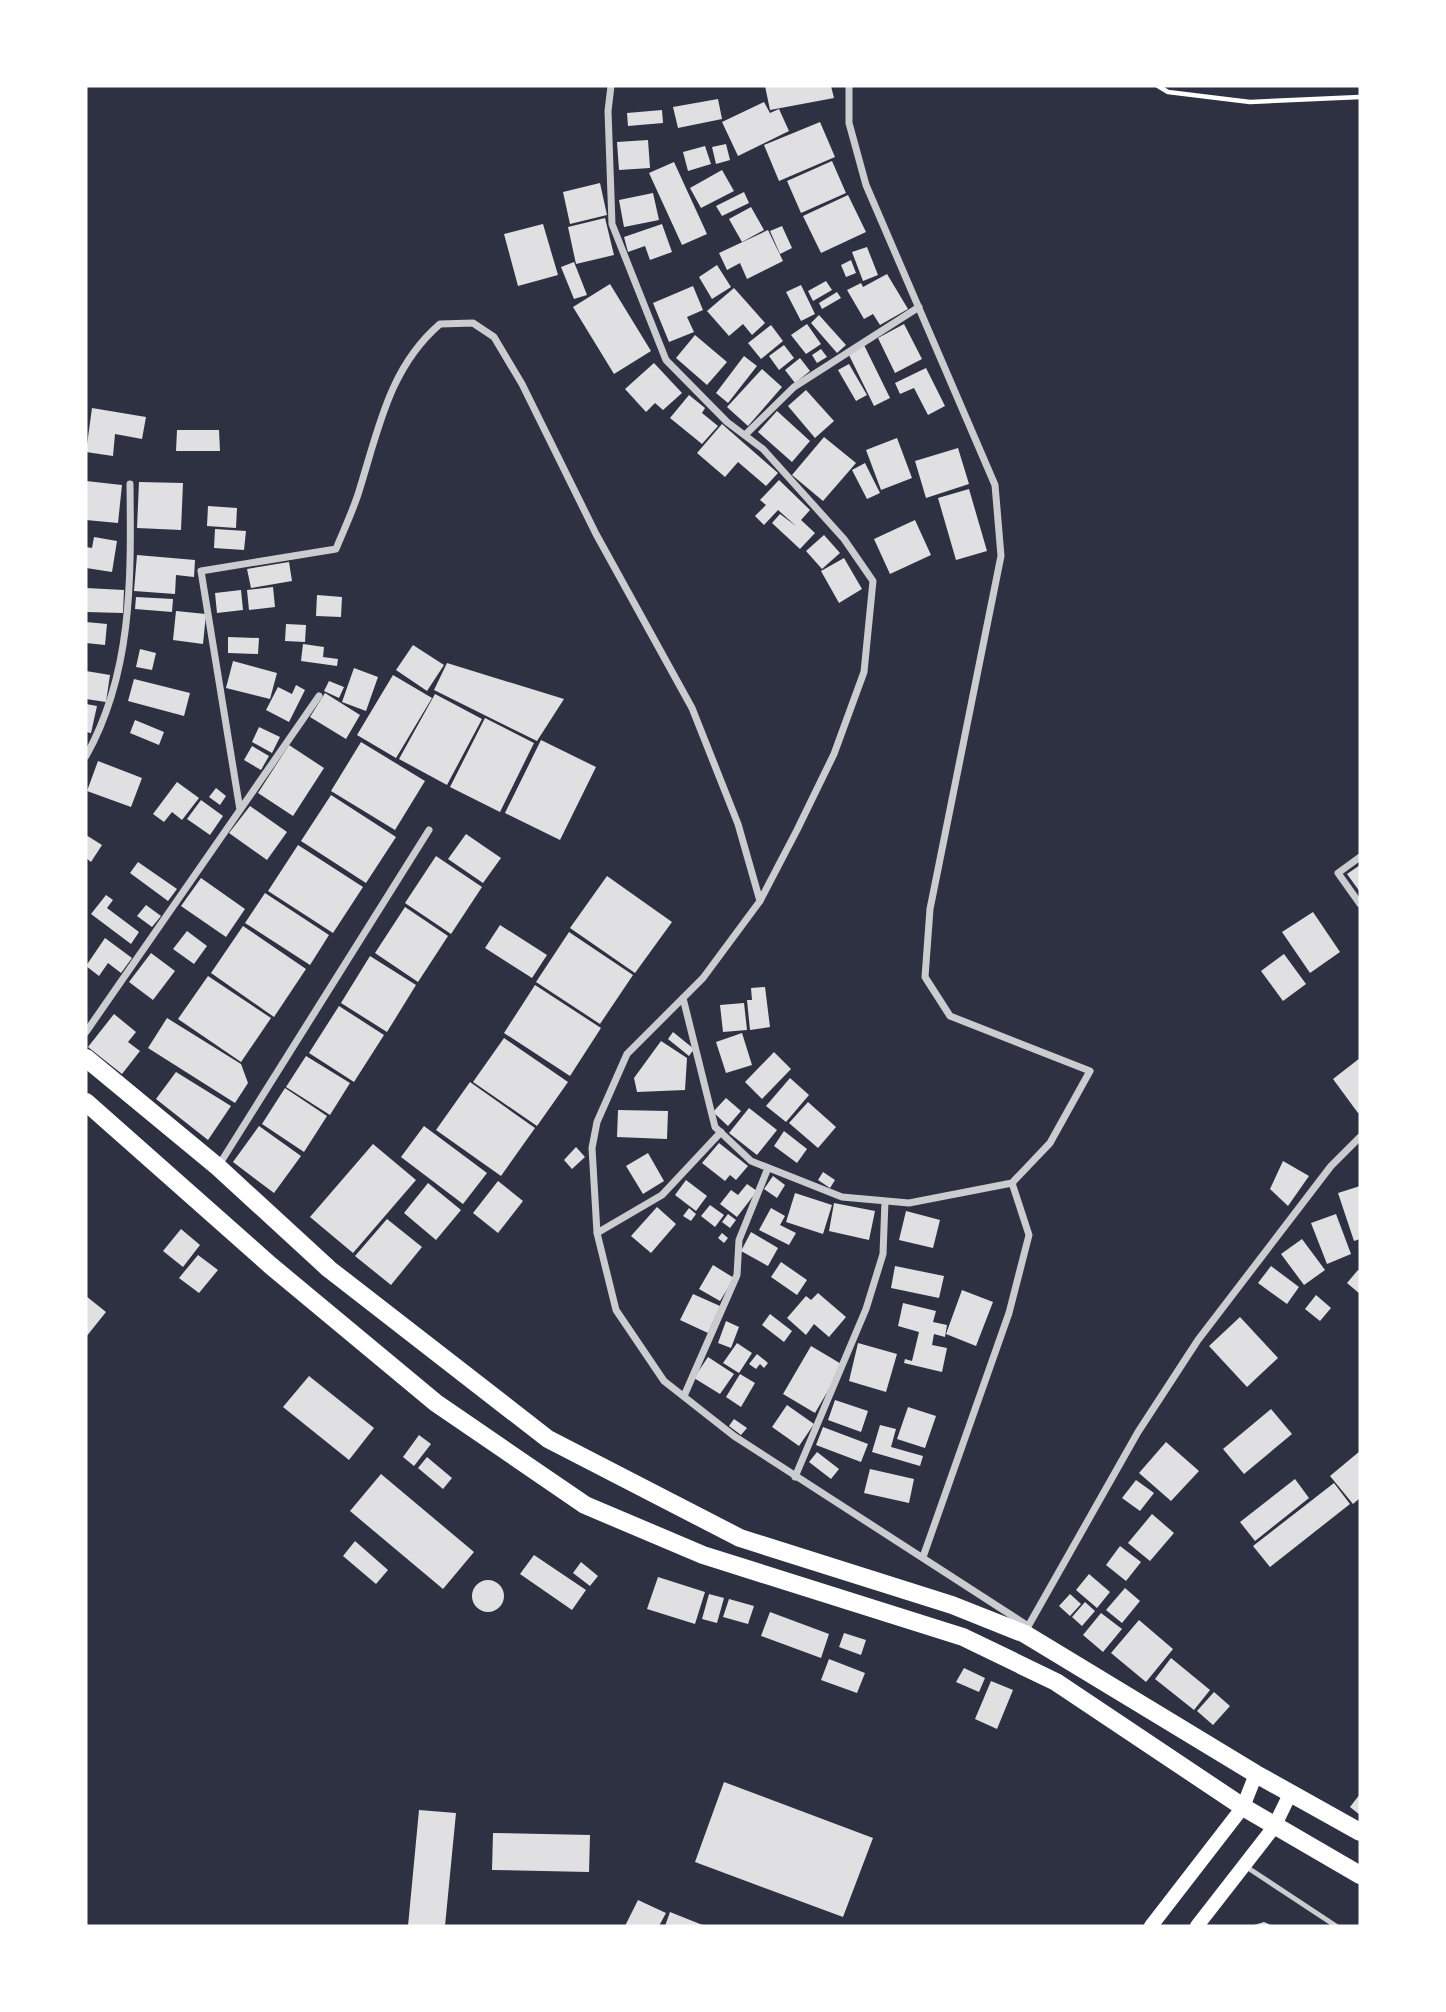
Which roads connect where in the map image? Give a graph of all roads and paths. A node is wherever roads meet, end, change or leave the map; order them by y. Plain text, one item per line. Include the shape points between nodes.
1 (611, 86) edge
2 (849, 86) edge
3 (1158, 86) edge
4 (1360, 97) edge
5 (919, 307) junction
6 (745, 435) junction
7 (130, 484) dead end
8 (319, 696) dead end
9 (86, 756) edge
10 (240, 810) junction
11 (429, 830) dead end
12 (1360, 857) edge
13 (760, 901) junction
14 (1360, 904) edge
15 (683, 998) junction
16 (86, 1031) edge
17 (86, 1058) edge
18 (86, 1102) edge
19 (721, 1132) junction
20 (1360, 1137) edge
21 (218, 1167) junction
22 (768, 1168) junction
23 (1012, 1183) junction
24 (886, 1201) junction
25 (597, 1233) junction
26 (684, 1396) junction
27 (795, 1477) junction
28 (923, 1557) junction
29 (1026, 1630) junction
30 (1256, 1774) junction
31 (1291, 1793) junction
32 (1243, 1807) junction
33 (1274, 1826) junction
34 (1360, 1832) edge
35 (1244, 1866) junction
36 (1360, 1875) edge
37 (1151, 1926) edge
38 (1197, 1926) edge
39 (1336, 1926) edge

1 - 6 street via 607,111 612,223 641,303 666,360
2 - 5 street via 849,123 866,185
3 - 4 path via 1168,92 1250,102
5 - 6 street via 794,387
5 - 23 street via 995,485 1001,556 930,909 925,977 950,1016 1090,1072 1050,1143
6 - 13 street via 764,449 844,540 873,582 864,672 834,754
7 - 9 street via 131,561 125,634 104,723
8 - 10 street
10 - 13 street via 201,571 336,549 360,489 388,394 420,340 440,324 472,323 494,337 522,384 596,534 692,708 738,824
10 - 16 street
11 - 21 street
12 - 14 street via 1338,873
13 - 15 street
15 - 19 street via 715,1127
15 - 25 street via 627,1054 597,1122 593,1148
17 - 21 main road
18 - 32 main road via 270,1265 436,1403 585,1505 703,1555 963,1637 1056,1682
19 - 22 street via 751,1161
19 - 25 street via 662,1195
20 - 29 street via 1331,1166 1198,1340 1138,1432
21 - 29 main road via 329,1269 548,1439 740,1538
22 - 24 street via 842,1196
22 - 26 street via 739,1240 737,1275
23 - 24 street via 909,1203
23 - 28 street via 1028,1235 1009,1313
24 - 27 street via 883,1254 866,1309
25 - 26 street via 617,1310 664,1381
26 - 27 street
27 - 28 street
28 - 29 street
29 - 30 main road
30 - 31 main road
30 - 32 main road
31 - 33 main road
31 - 34 main road
32 - 33 main road
32 - 37 main road
33 - 35 main road
33 - 36 main road
35 - 38 main road
35 - 39 lane

